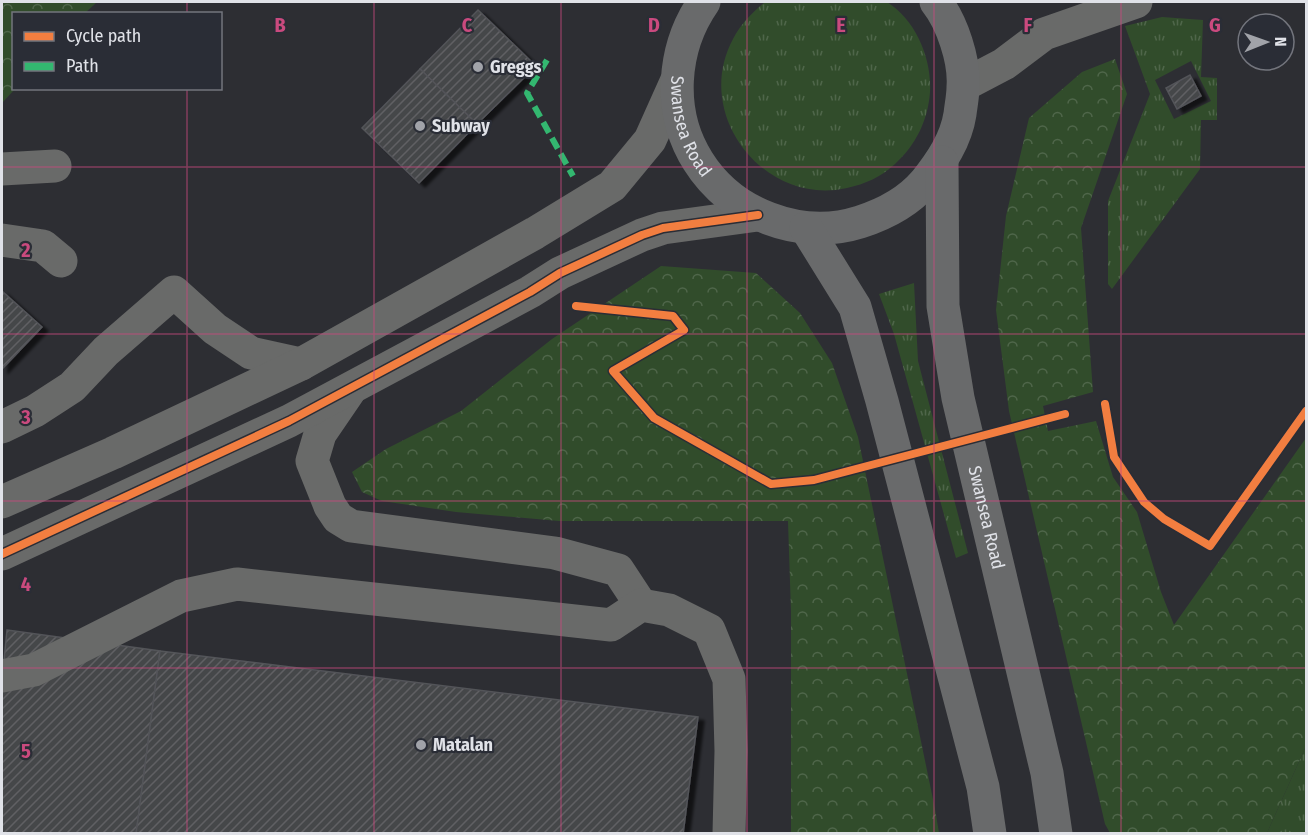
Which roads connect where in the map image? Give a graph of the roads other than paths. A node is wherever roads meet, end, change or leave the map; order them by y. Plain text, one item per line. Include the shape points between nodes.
1 (704, 2) edge
2 (936, 2) edge
3 (1136, 2) edge
4 (676, 82) junction
5 (964, 85) junction
6 (942, 162) junction
7 (55, 166) dead end
8 (2, 168) edge
9 (758, 215) junction
10 (806, 228) junction
11 (2, 240) edge
12 (61, 261) dead end
13 (301, 364) junction
14 (350, 390) junction
15 (2, 427) edge
16 (2, 502) edge
17 (2, 554) edge
18 (641, 605) junction
19 (2, 675) edge
20 (729, 834) edge
21 (990, 834) edge
22 (1056, 834) edge

1 - 4 main road, Swansea Road via 681,49
2 - 5 main road, Swansea Road via 958,45
3 - 5 street via 1044,34 1004,64
4 - 9 main road, Swansea Road via 681,123 697,160 724,192
4 - 13 street via 650,140 612,186
5 - 6 main road, Swansea Road via 958,125
6 - 10 main road, Swansea Road via 916,192 883,214 846,226
6 - 22 main road, Swansea Road via 944,306 958,398 1047,773
7 - 8 street
9 - 10 main road, Swansea Road
9 - 14 street via 663,228 642,235 560,273
10 - 21 main road via 855,307 983,786
11 - 12 street via 43,246
13 - 15 street via 251,353 215,329 174,292 106,351 72,387
13 - 16 street
14 - 17 street
14 - 18 street via 320,434 312,461 338,518 351,526 555,553 618,570
18 - 19 street via 611,625 237,584 181,596 34,670
18 - 20 street via 669,610 709,630 729,679

